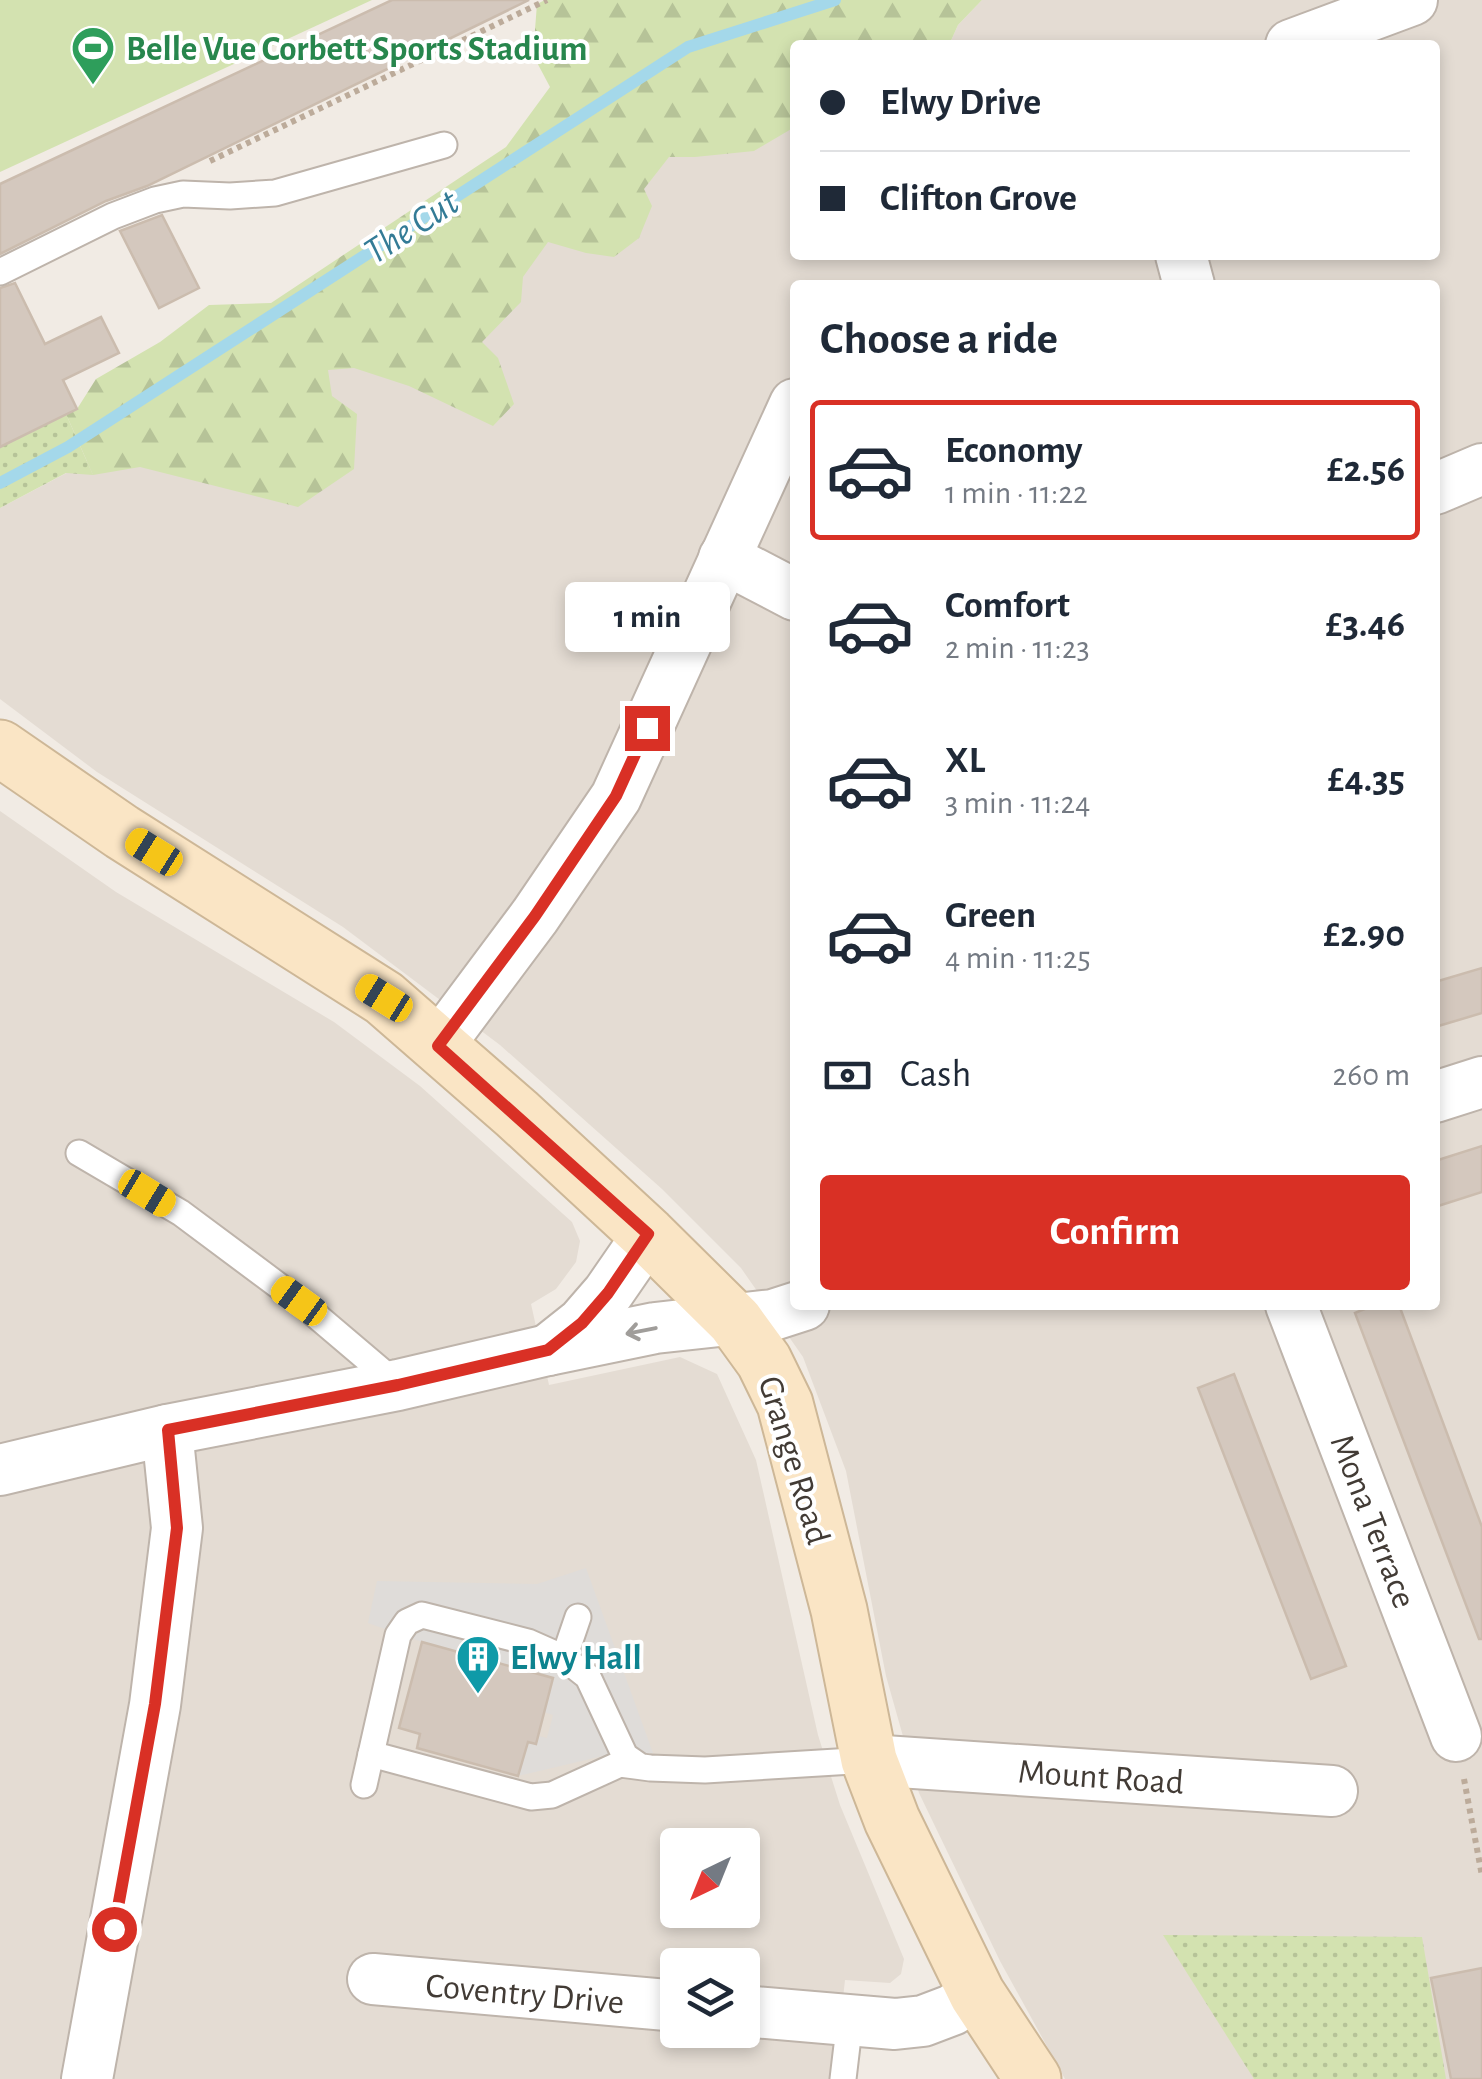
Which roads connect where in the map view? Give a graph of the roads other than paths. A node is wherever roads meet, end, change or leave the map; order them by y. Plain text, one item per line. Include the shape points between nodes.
1 (1412, 0) edge
2 (1304, 40) edge
3 (444, 145) dead end
4 (0, 272) edge
5 (790, 415) edge
6 (1482, 470) edge
7 (1440, 487) edge
8 (724, 558) junction
9 (790, 592) edge
10 (0, 748) edge
11 (438, 1046) junction
12 (1482, 1082) edge
13 (1440, 1095) edge
14 (79, 1153) dead end
15 (648, 1234) junction
16 (790, 1310) edge
17 (1293, 1310) edge
18 (735, 1321) junction
19 (548, 1350) junction
20 (398, 1385) junction
21 (168, 1430) junction
22 (0, 1470) edge
23 (578, 1617) dead end
24 (564, 1658) junction
25 (1456, 1736) road end
26 (371, 1754) junction
27 (869, 1760) junction
28 (638, 1764) junction
29 (364, 1784) dead end
30 (1332, 1792) dead end
31 (373, 1980) dead end
32 (977, 1994) junction
33 (660, 2004) edge
34 (760, 2012) edge
35 (850, 2020) junction
36 (87, 2079) edge
37 (843, 2079) edge
38 (1034, 2079) edge

1 - 2 street
3 - 4 lane via 275,194 155,200
5 - 8 street
6 - 7 street
8 - 9 street
8 - 11 street via 616,796
10 - 11 main road, Grange Road via 384,998
11 - 15 main road, Grange Road
12 - 13 street
14 - 20 lane via 180,1213
15 - 18 main road, Grange Road
15 - 19 street via 608,1293
16 - 18 street
17 - 25 street, Mona Terrace
18 -> 19 street via 654,1328
18 - 27 main road, Grange Road via 785,1404
19 - 20 street
20 - 21 street
21 - 22 street
21 - 36 street via 177,1528 170,1586
23 - 24 lane
24 - 26 lane via 422,1615 407,1622
24 - 28 lane via 588,1677 626,1756
26 - 28 lane via 531,1796 552,1795 620,1764
26 - 29 lane
27 - 28 lane via 705,1770
27 - 30 street, Mount Road
27 - 32 main road, Grange Road
31 - 33 street, Coventry Drive
32 - 35 street via 924,2021
32 - 38 main road, Grange Road
34 - 35 street
35 - 37 lane

